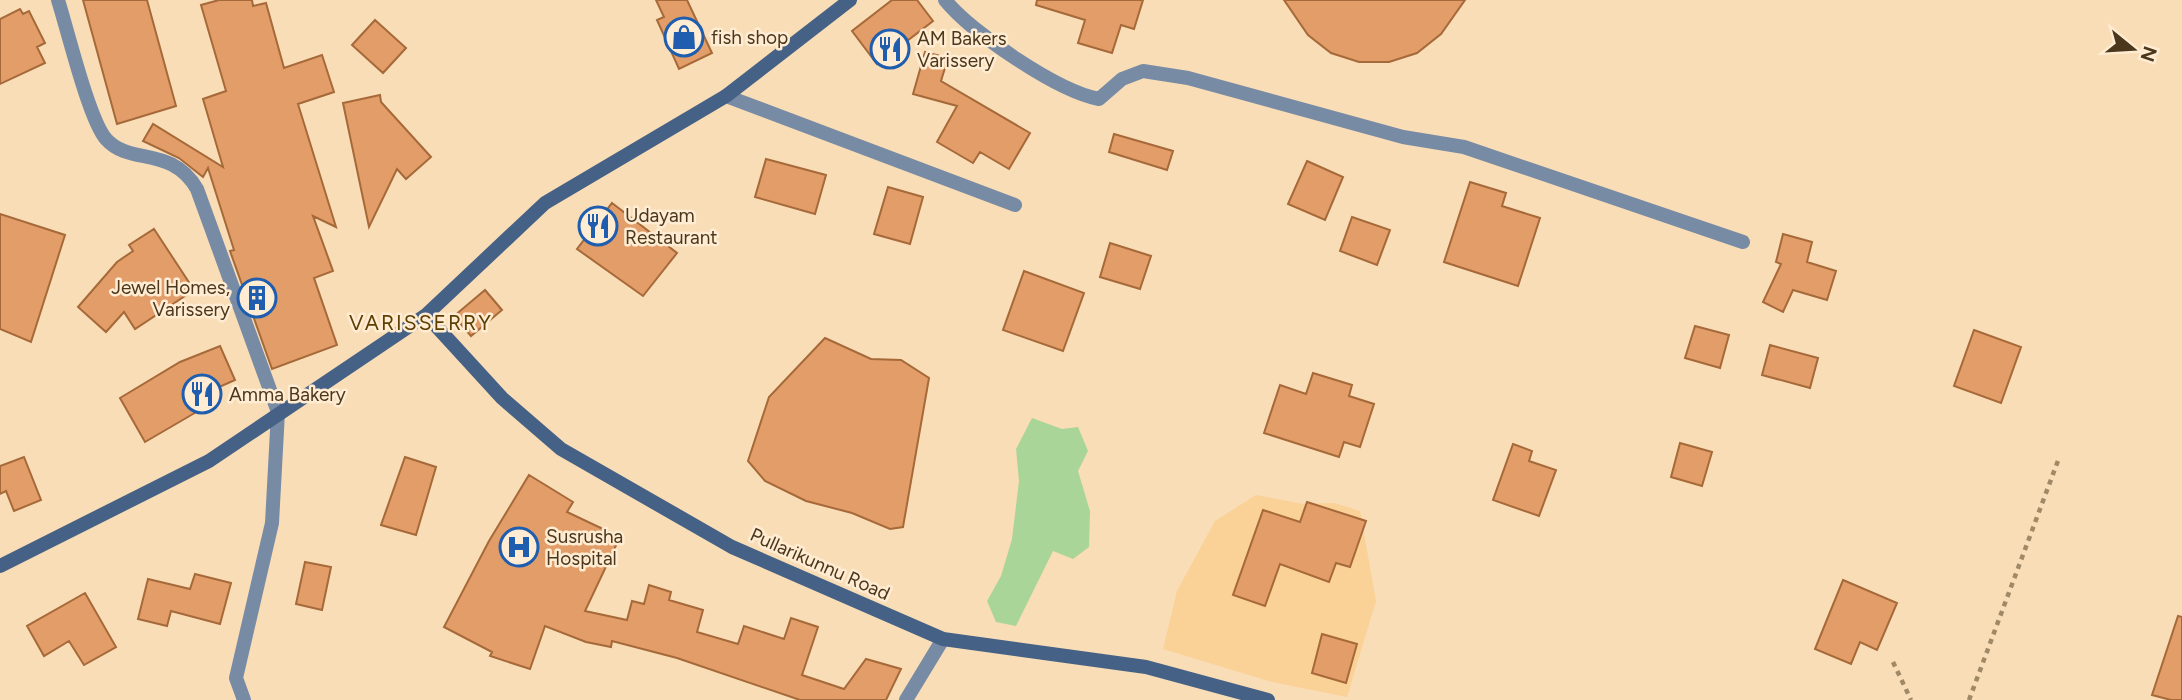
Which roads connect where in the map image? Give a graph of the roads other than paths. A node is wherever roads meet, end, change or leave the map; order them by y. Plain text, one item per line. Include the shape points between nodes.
1 (58, 0) edge
2 (850, 0) edge
3 (945, 0) edge
4 (726, 96) junction
5 (1015, 205) dead end
6 (1743, 242) dead end
7 (426, 315) junction
8 (278, 412) junction
9 (0, 566) edge
10 (943, 639) junction
11 (244, 700) edge
12 (906, 700) edge
13 (1268, 700) edge

1 - 8 street via 94,116 106,139 183,169 197,189
2 - 4 main road
3 - 6 street via 957,14 1029,66 1082,96 1099,99 1122,79 1143,71 1188,78 1403,137 1464,147
4 - 5 street
4 - 7 main road via 545,203
7 - 8 main road
7 - 10 main road, Pullarikunnu Road via 502,398 561,449 732,547
8 - 9 main road via 209,461
8 - 11 street via 272,523 236,678
10 - 12 street
10 - 13 main road, Pullarikunnu Road via 1146,667

